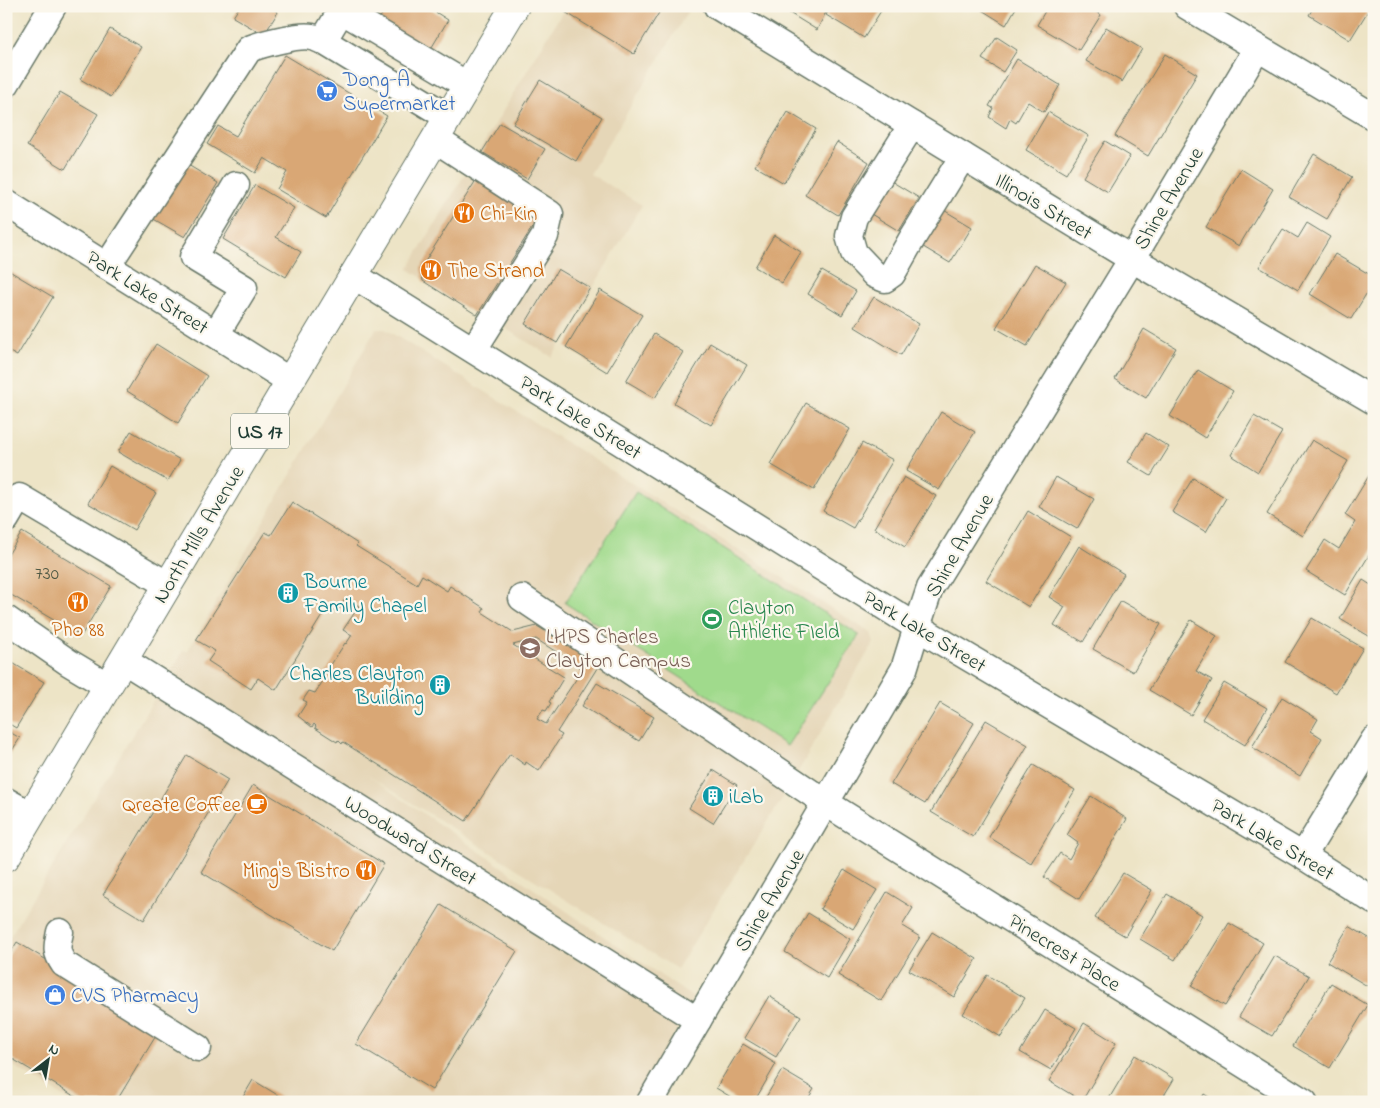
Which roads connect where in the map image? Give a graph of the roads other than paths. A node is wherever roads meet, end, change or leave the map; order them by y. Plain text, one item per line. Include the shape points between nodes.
1 (53, 6) edge
2 (515, 6) edge
3 (717, 6) edge
4 (1188, 6) edge
5 (323, 41) junction
6 (1257, 49) junction
7 (6, 84) edge
8 (468, 85) junction
9 (1372, 111) edge
10 (912, 125) junction
11 (442, 128) junction
12 (963, 156) junction
13 (236, 185) dead end
14 (6, 203) edge
15 (1132, 259) junction
16 (107, 266) junction
17 (353, 275) junction
18 (216, 334) junction
19 (474, 349) junction
20 (290, 380) junction
21 (1374, 401) edge
22 (6, 519) edge
23 (168, 585) junction
24 (522, 598) dead end
25 (6, 619) edge
26 (917, 627) junction
27 (123, 660) junction
28 (108, 686) junction
29 (1374, 740) edge
30 (6, 802) edge
31 (826, 803) junction
32 (31, 816) junction
33 (1303, 856) junction
34 (6, 857) edge
35 (1374, 901) edge
36 (60, 932) dead end
37 (698, 1020) junction
38 (198, 1048) dead end
39 (652, 1101) edge
40 (1304, 1102) edge

1 - 7 street
2 - 8 main road, North Mills Avenue / US 17
3 - 10 street, Illinois Street
4 - 6 street
5 - 8 street via 338,16 344,14
5 - 11 street
5 - 16 street via 311,36 249,49
6 - 9 street
6 - 15 street, Shine Avenue
8 - 11 main road, North Mills Avenue / US 17
10 - 12 street, Illinois Street
10 - 12 street via 854,217 849,236 854,253 875,275 885,279 892,274
11 - 17 main road, North Mills Avenue / US 17
11 - 19 street via 550,214 545,236
12 - 15 street, Illinois Street
13 - 18 street via 193,258 244,288
14 - 16 street, Park Lake Street
15 - 21 street, Illinois Street
15 - 26 street, Shine Avenue via 930,588
16 - 18 street, Park Lake Street
17 - 19 street, Park Lake Street
17 - 20 main road, North Mills Avenue / US 17
18 - 20 street, Park Lake Street
19 - 26 street, Park Lake Street
20 - 23 main road, North Mills Avenue / US 17
22 - 23 street via 20,497
23 - 27 main road, North Mills Avenue / US 17
24 - 31 street, Pinecrest Place
25 - 28 street
26 - 31 street, Shine Avenue via 904,668
26 - 33 street, Park Lake Street
27 - 28 main road, North Mills Avenue / US 17
27 - 37 street, Woodward Street
28 - 32 main road, North Mills Avenue / US 17
29 - 33 street
30 - 32 street
31 - 37 street, Shine Avenue
31 - 40 street, Pinecrest Place
32 - 34 main road, North Mills Avenue / US 17
33 - 35 street, Park Lake Street
36 - 38 street via 57,955 64,964
37 - 39 street, Shine Avenue

